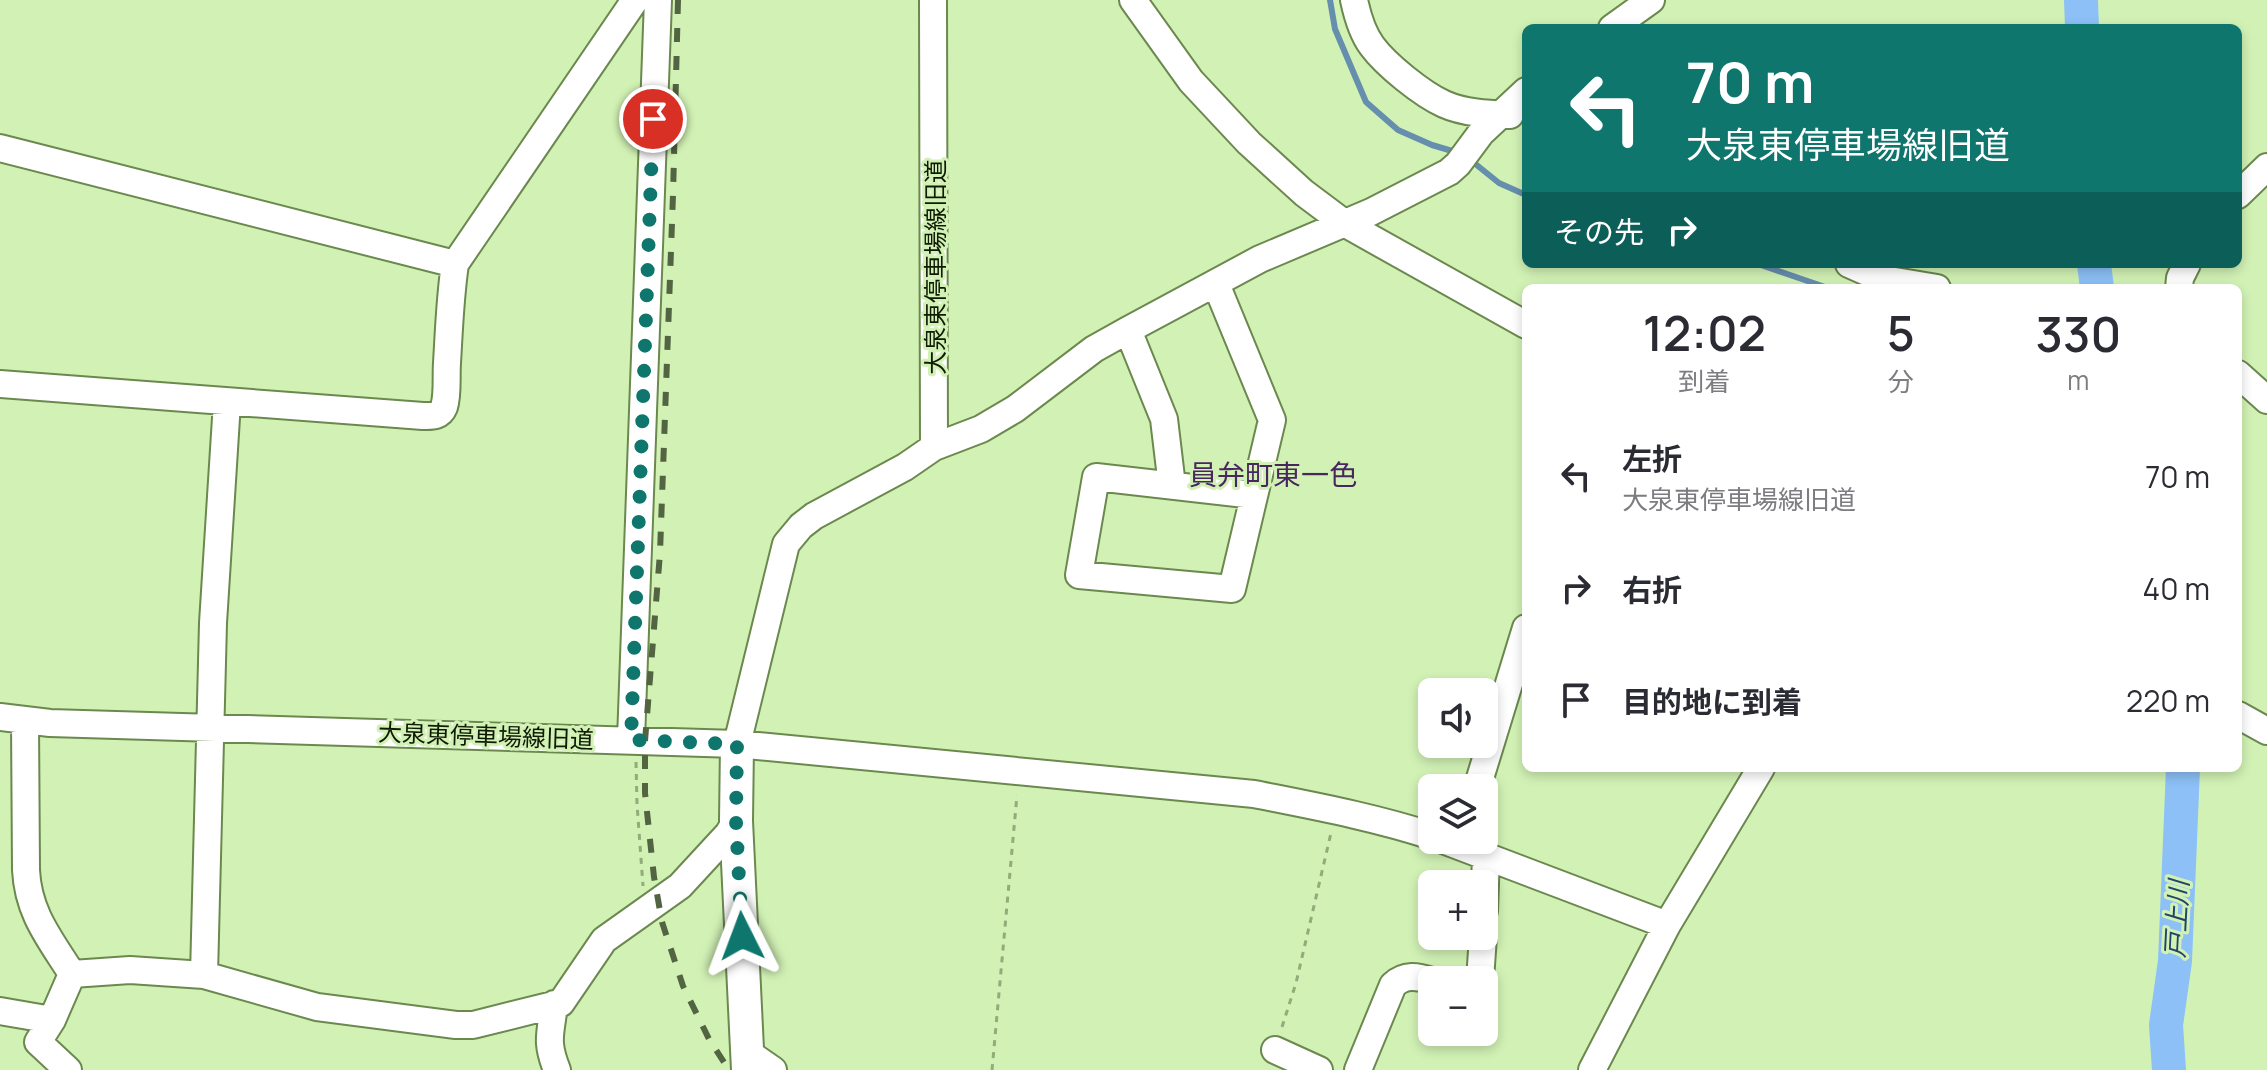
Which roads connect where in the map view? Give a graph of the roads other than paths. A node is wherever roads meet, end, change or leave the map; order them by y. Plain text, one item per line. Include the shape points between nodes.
1 (635, 0) edge
2 (658, 0) edge
3 (933, 0) edge
4 (1133, 0) edge
5 (1354, 0) edge
6 (1651, 0) edge
7 (1618, 24) edge
8 (1522, 95) edge
9 (1500, 114) junction
10 (1522, 115) edge
11 (0, 148) edge
12 (2267, 167) edge
13 (2242, 191) edge
14 (1344, 223) junction
15 (455, 264) junction
16 (1858, 268) edge
17 (1216, 284) junction
18 (1913, 284) edge
19 (1522, 323) edge
20 (1128, 330) junction
21 (2242, 378) edge
22 (0, 384) edge
23 (2267, 400) edge
24 (227, 402) junction
25 (934, 447) junction
26 (1172, 486) junction
27 (1254, 495) junction
28 (1522, 641) edge
29 (2242, 717) edge
30 (13, 719) edge
31 (209, 726) junction
32 (2267, 731) edge
33 (634, 740) junction
34 (737, 744) junction
35 (1759, 772) edge
36 (1481, 774) edge
37 (736, 821) junction
38 (1418, 831) edge
39 (1491, 854) edge
40 (1667, 925) junction
41 (72, 974) junction
42 (204, 975) junction
43 (1418, 977) edge
44 (554, 1004) junction
45 (0, 1011) edge
46 (52, 1020) junction
47 (1275, 1050) road end
48 (756, 1064) edge
49 (68, 1070) edge
50 (557, 1070) edge
51 (1319, 1070) edge
52 (1358, 1070) edge
53 (1592, 1070) edge

1 - 15 street
2 - 33 street
3 - 25 street, 大泉東停車場線旧道
4 - 14 street via 1191,81 1249,143
5 - 9 street via 1371,45 1414,87 1444,104
6 - 7 street
8 - 9 street
9 - 10 street
9 - 14 street via 1449,172
11 - 15 street
12 - 13 street
14 - 17 street
14 - 19 street
15 - 24 street via 446,391 439,414
16 - 18 street
17 - 20 street
17 - 27 street via 1272,420
20 - 25 street via 1003,416
20 - 26 street via 1164,419
21 - 23 street
22 - 24 street
24 - 31 street
25 - 34 street via 814,516 791,537
26 - 27 street
26 - 27 street via 1096,477 1079,575 1232,589
28 - 36 street
29 - 32 street
30 - 31 street, 大泉東停車場線旧道
30 - 41 street via 28,891 37,917
31 - 33 street, 大泉東停車場線旧道
31 - 42 street
33 - 34 street, 大泉東停車場線旧道
34 - 37 main road
34 - 38 street, 大泉東停車場線旧道 via 1254,794
35 - 40 street
37 - 44 street via 680,886 604,940 561,1003
37 - 48 main road
39 - 40 street
40 - 53 street
41 - 42 street via 130,970
41 - 46 street
42 - 44 street via 317,1007 456,1025
43 - 52 street via 1393,985
44 - 50 street via 549,1041
45 - 46 street
46 - 49 street via 38,1042
47 - 51 street

